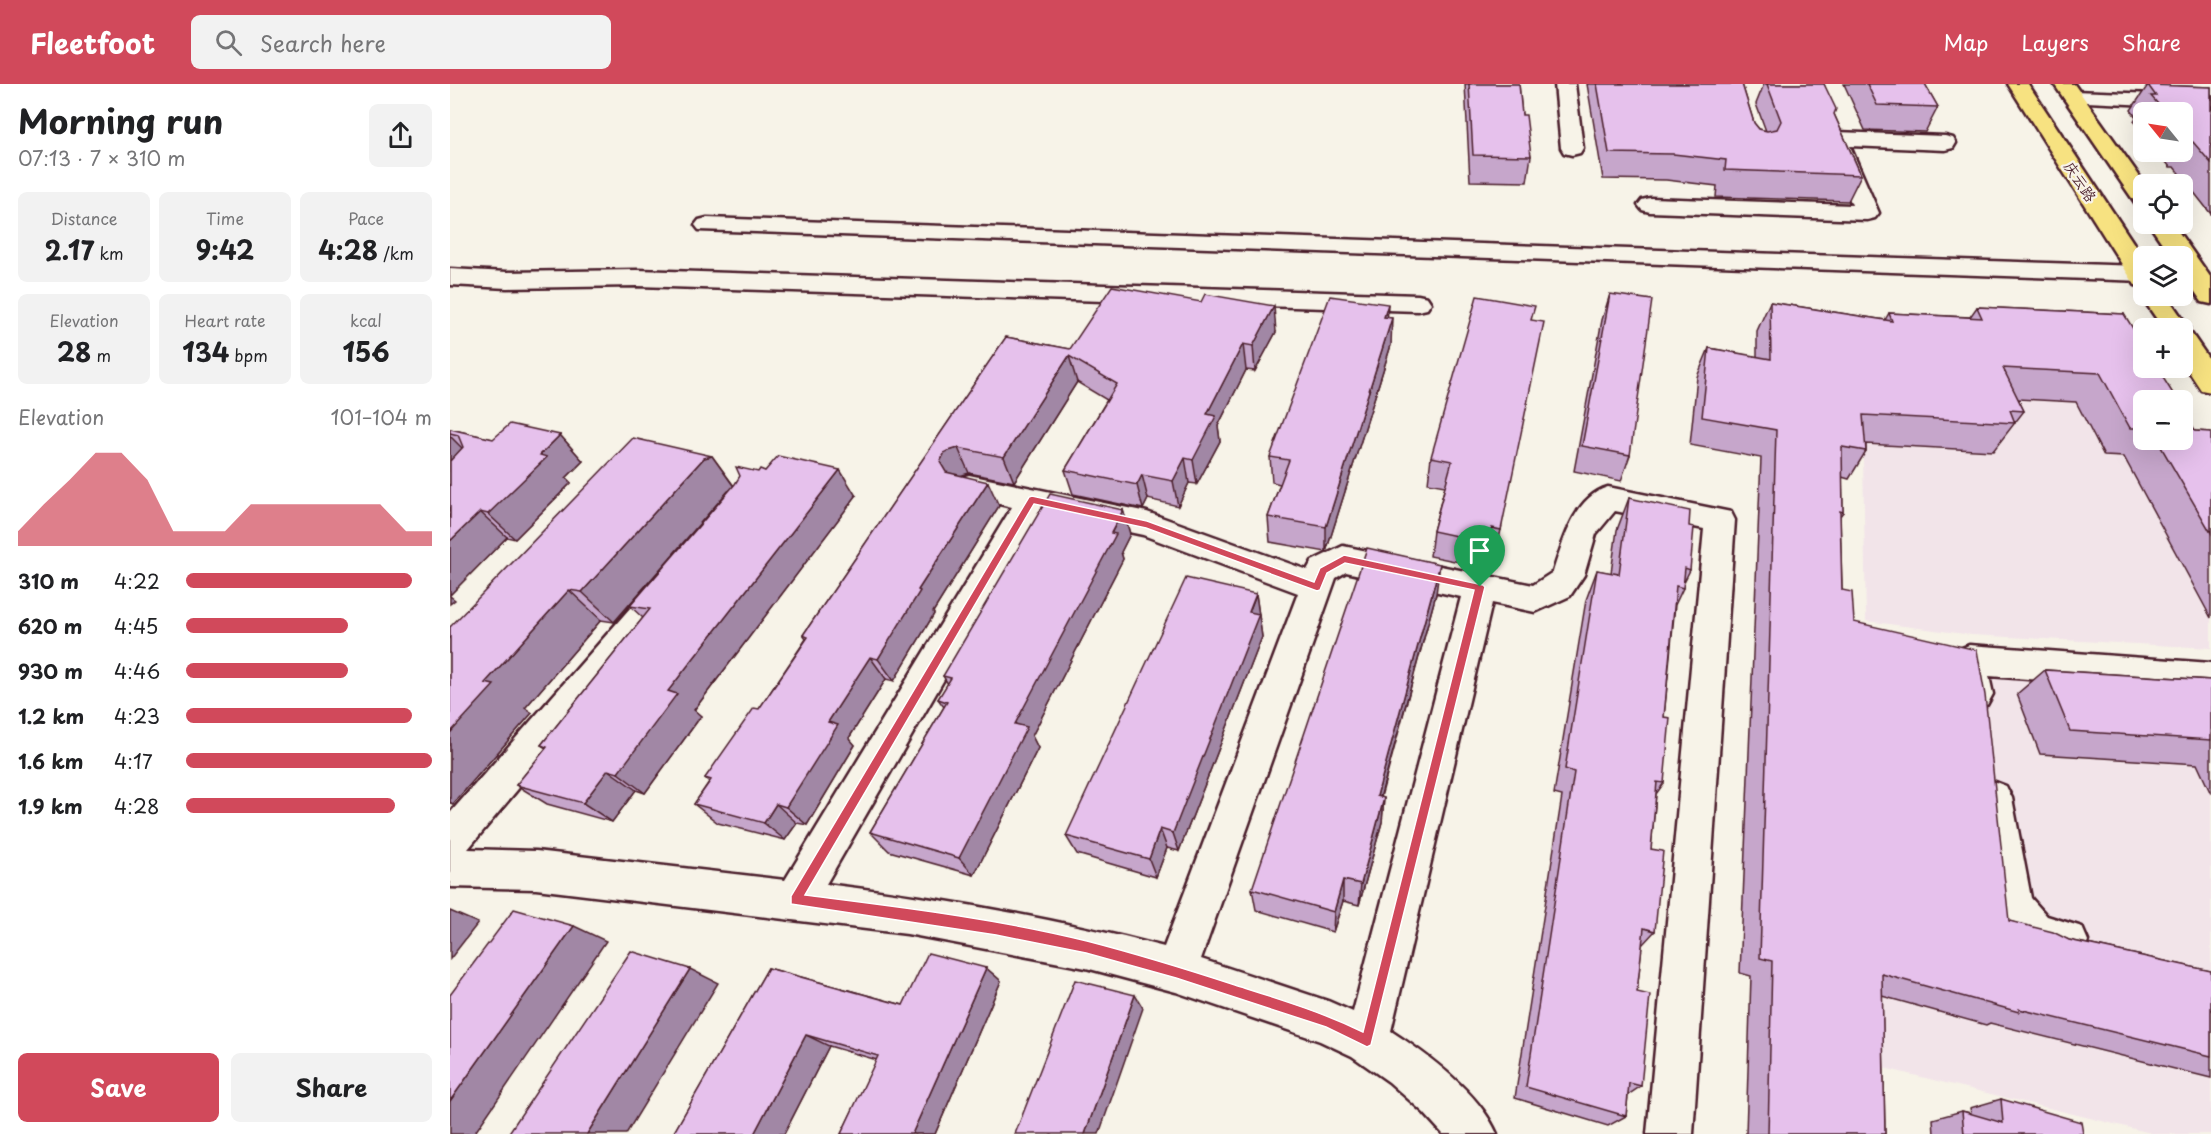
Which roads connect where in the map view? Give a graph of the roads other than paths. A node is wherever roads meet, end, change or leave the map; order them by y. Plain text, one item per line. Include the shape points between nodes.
1 (1565, 84) edge
2 (2018, 84) edge
3 (2068, 91) edge
4 (2211, 102) edge
5 (1934, 123) edge
6 (1572, 147) dead end
7 (2133, 183) edge
8 (1650, 205) dead end
9 (707, 225) dead end
10 (2168, 234) edge
11 (2133, 262) edge
12 (2133, 276) edge
13 (450, 277) edge
14 (2211, 296) edge
15 (1418, 303) dead end
16 (2193, 356) edge
17 (2211, 383) edge
18 (969, 486) edge
19 (1032, 500) junction
20 (687, 563) edge
21 (1317, 587) junction
22 (1480, 587) junction
23 (2211, 678) edge
24 (450, 842) edge
25 (450, 868) edge
26 (795, 900) junction
27 (2105, 949) edge
28 (1176, 971) junction
29 (1367, 1041) junction
30 (1473, 1134) edge
31 (1670, 1134) edge

1 - 6 street
2 - 11 main road, 庆云路
3 - 4 street
3 - 7 main road
5 - 8 street via 1945,143 1836,139 1867,213
9 - 12 street
10 - 14 main road
13 - 15 street via 648,279
16 - 17 main road
18 - 19 street
19 - 21 street via 1147,524
19 - 26 street
20 - 24 street
21 - 22 street via 1323,570 1344,559
21 - 28 street
22 - 29 street
22 - 31 street via 1535,599 1553,592 1572,571 1580,536 1608,498 1720,520
23 - 27 street via 1969,660 2013,908 2036,934
25 - 26 street via 536,870
26 - 28 street via 996,928
28 - 29 street via 1328,1022
29 - 30 street via 1405,1066

